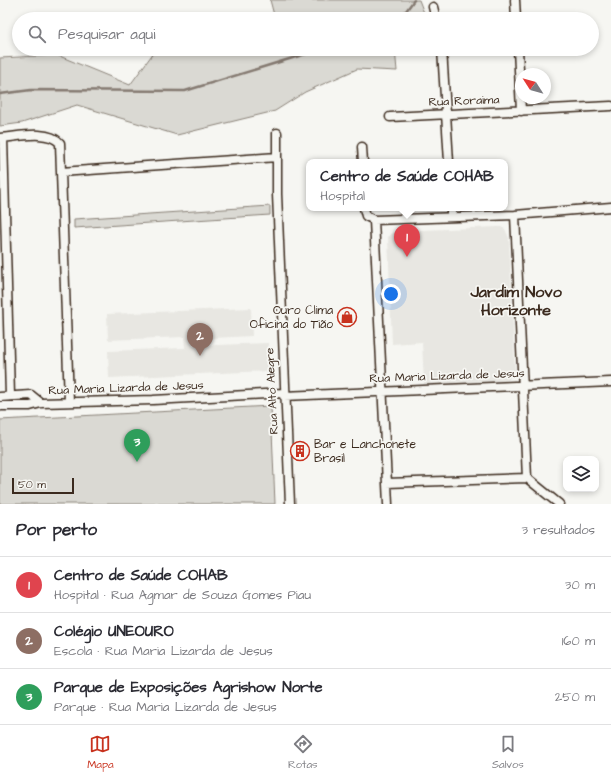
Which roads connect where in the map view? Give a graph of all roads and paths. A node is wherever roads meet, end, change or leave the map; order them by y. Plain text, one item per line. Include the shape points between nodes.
1 (515, 0) edge
2 (433, 7) dead end
3 (434, 12) edge
4 (516, 12) edge
5 (443, 56) edge
6 (518, 56) edge
7 (611, 106) edge
8 (521, 111) junction
9 (447, 114) junction
10 (390, 117) dead end
11 (277, 133) dead end
12 (2, 138) edge
13 (362, 147) dead end
14 (277, 157) junction
15 (363, 159) edge
16 (449, 159) edge
17 (61, 172) junction
18 (611, 207) edge
19 (365, 211) edge
20 (451, 211) edge
21 (514, 215) junction
22 (451, 217) junction
23 (374, 220) junction
24 (611, 382) edge
25 (522, 385) junction
26 (381, 391) junction
27 (284, 394) junction
28 (10, 396) junction
29 (0, 397) edge
30 (69, 402) junction
31 (41, 403) junction
32 (0, 406) edge
33 (527, 478) junction
34 (387, 483) junction
35 (290, 504) edge
36 (388, 504) edge
37 (559, 504) edge

1 - 4 street
2 - 3 street
5 - 9 street
6 - 8 street
7 - 8 street, Rua Roraima
8 - 9 street, Rua Roraima
9 - 10 street, Rua Roraima
9 - 16 street
11 - 14 street, Rua Alto Alegre
12 - 17 street via 44,135 57,140 60,143
12 - 28 street
13 - 15 street
14 - 17 street
14 - 27 street, Rua Alto Alegre
17 - 30 street
18 - 21 street
19 - 23 street via 366,216
20 - 22 street
21 - 22 street
21 - 25 street
22 - 23 street
23 - 26 street
24 - 25 street, Rua Maria Lizarda de Jesus
25 - 26 street, Rua Maria Lizarda de Jesus
25 - 33 street
26 - 27 street, Rua Maria Lizarda de Jesus
26 - 34 street
27 - 30 street, Rua Maria Lizarda de Jesus
27 - 35 street, Rua Alto Alegre
28 - 29 street
28 - 31 street via 31,395
30 - 31 street, Rua Maria Lizarda de Jesus
31 - 32 street, Rua Maria Lizarda de Jesus via 30,406
33 - 34 street
33 - 37 street
34 - 36 street

